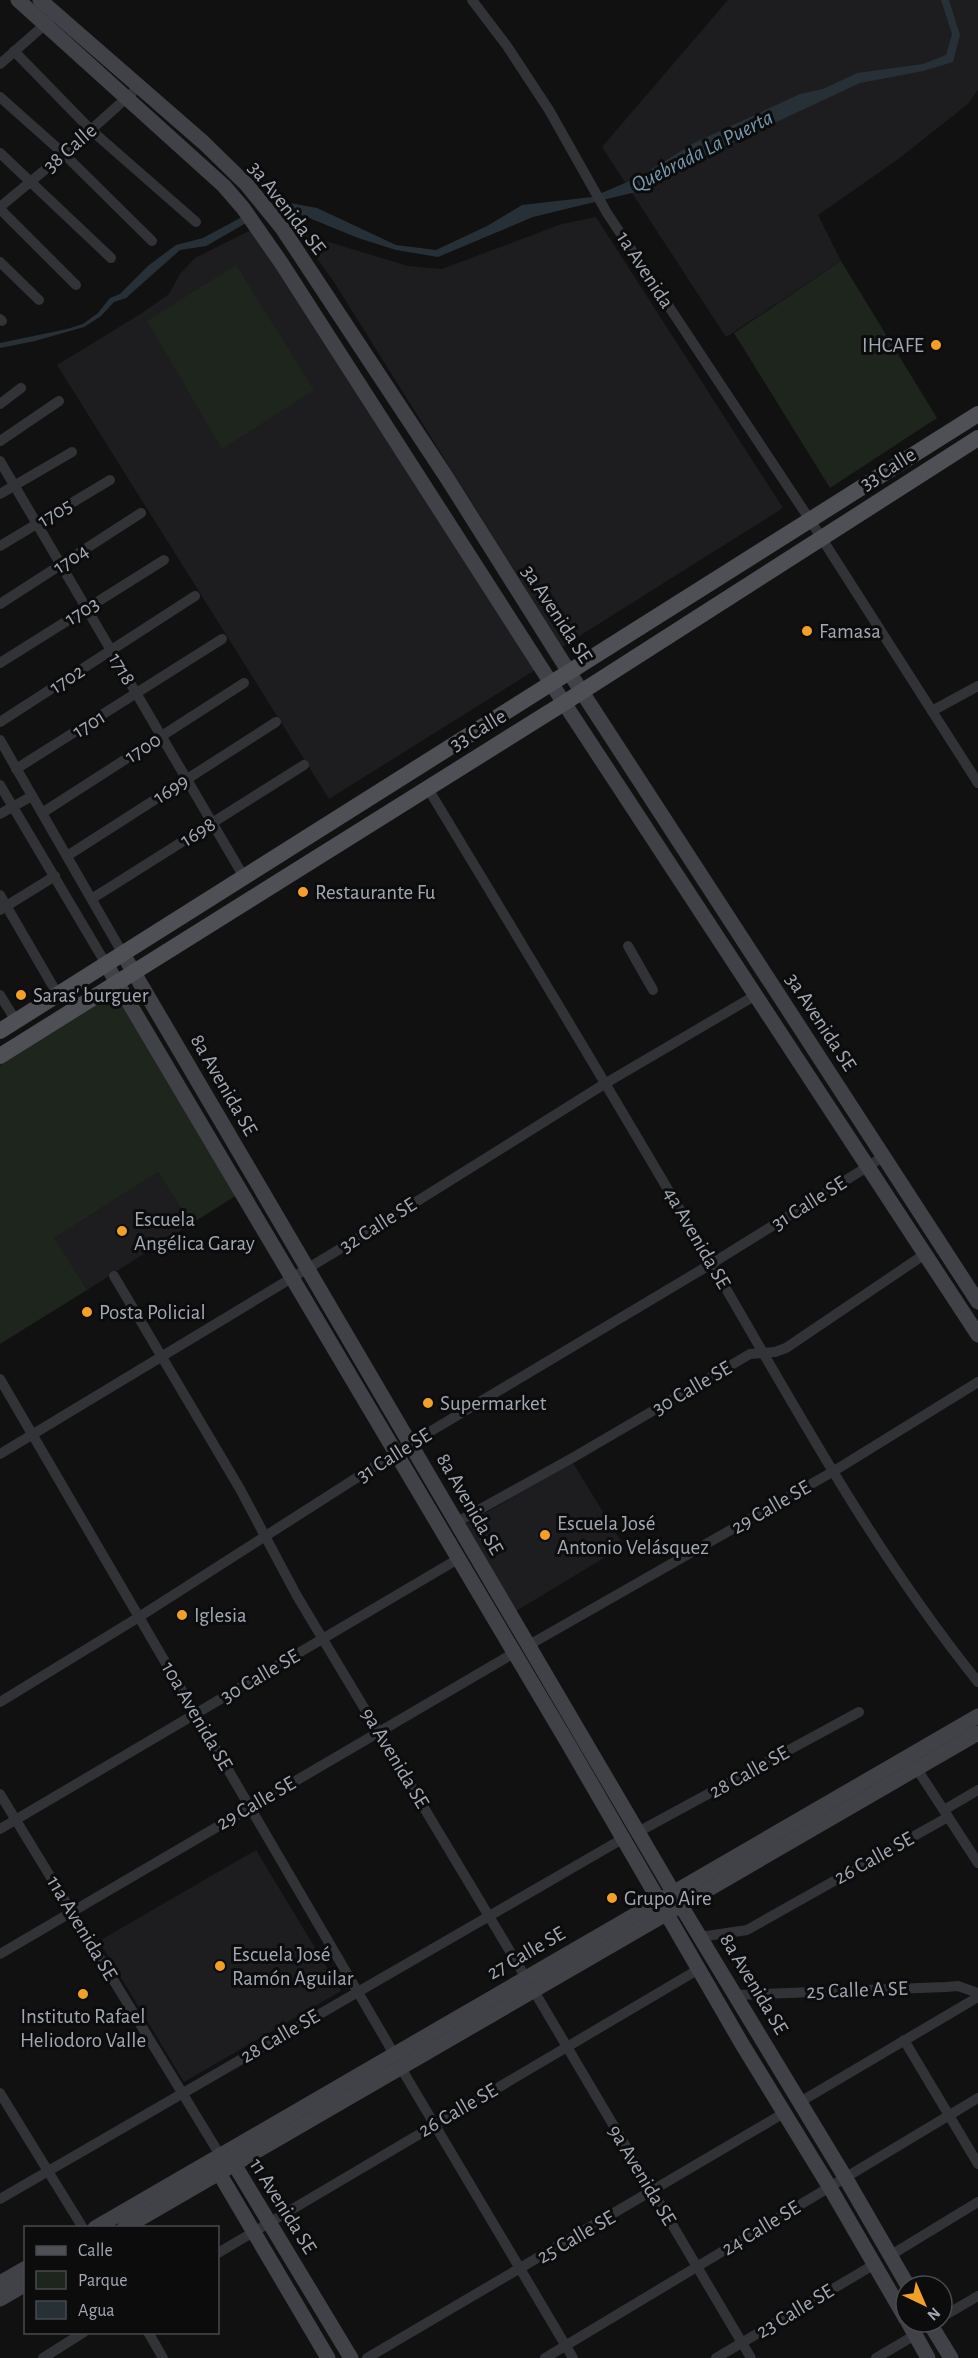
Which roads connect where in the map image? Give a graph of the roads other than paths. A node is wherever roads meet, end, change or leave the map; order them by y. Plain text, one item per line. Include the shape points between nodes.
1 (18, 0) edge
2 (40, 0) edge
3 (472, 0) edge
4 (51, 19) junction
5 (14, 51) junction
6 (0, 64) edge
7 (139, 87) junction
8 (0, 97) edge
9 (127, 98) junction
10 (91, 130) junction
11 (0, 153) edge
12 (64, 154) junction
13 (31, 181) junction
14 (0, 208) edge
15 (196, 222) dead end
16 (152, 241) dead end
17 (111, 258) dead end
18 (0, 262) edge
19 (76, 285) dead end
20 (39, 300) dead end
21 (21, 388) dead end
22 (59, 401) dead end
23 (0, 404) edge
24 (978, 414) edge
25 (978, 438) edge
26 (0, 441) edge
27 (72, 452) dead end
28 (0, 461) edge
29 (110, 480) dead end
30 (14, 486) junction
31 (0, 494) edge
32 (141, 513) dead end
33 (810, 520) junction
34 (37, 524) junction
35 (821, 538) junction
36 (0, 546) edge
37 (164, 560) dead end
38 (61, 565) junction
39 (195, 596) dead end
40 (0, 604) edge
41 (87, 609) junction
42 (222, 639) dead end
43 (111, 650) junction
44 (0, 663) edge
45 (569, 672) junction
46 (244, 683) dead end
47 (551, 683) junction
48 (978, 686) edge
49 (582, 691) junction
50 (137, 695) junction
51 (564, 703) junction
52 (932, 711) junction
53 (0, 722) edge
54 (276, 722) dead end
55 (162, 736) junction
56 (0, 740) edge
57 (304, 765) dead end
58 (16, 769) junction
59 (187, 779) junction
60 (978, 783) edge
61 (0, 784) edge
62 (427, 787) junction
63 (32, 796) junction
64 (13, 806) junction
65 (42, 813) junction
66 (0, 814) edge
67 (212, 823) junction
68 (67, 856) junction
69 (55, 876) junction
70 (244, 877) junction
71 (0, 895) edge
72 (93, 898) junction
73 (3, 908) edge
74 (628, 946) dead end
75 (123, 954) junction
76 (106, 964) junction
77 (133, 971) junction
78 (116, 982) junction
79 (653, 990) dead end
80 (0, 994) edge
81 (58, 995) junction
82 (756, 995) junction
83 (16, 1021) junction
84 (0, 1031) edge
85 (0, 1056) edge
86 (606, 1083) junction
87 (883, 1157) junction
88 (867, 1166) junction
89 (925, 1254) junction
90 (711, 1264) junction
91 (308, 1268) junction
92 (114, 1276) dead end
93 (292, 1278) junction
94 (978, 1302) edge
95 (978, 1335) edge
96 (763, 1353) junction
97 (161, 1357) junction
98 (0, 1379) edge
99 (978, 1382) edge
100 (33, 1434) junction
101 (411, 1443) junction
102 (396, 1453) junction
103 (0, 1454) edge
104 (834, 1471) junction
105 (457, 1522) junction
106 (265, 1538) junction
107 (458, 1559) junction
108 (139, 1617) junction
109 (324, 1640) junction
110 (529, 1645) junction
111 (514, 1653) junction
112 (978, 1682) edge
113 (0, 1702) edge
114 (859, 1712) dead end
115 (195, 1714) junction
116 (978, 1716) edge
117 (379, 1732) junction
118 (978, 1733) edge
119 (917, 1769) junction
120 (978, 1790) edge
121 (0, 1794) edge
122 (249, 1806) junction
123 (946, 1814) junction
124 (16, 1820) junction
125 (0, 1829) edge
126 (638, 1832) junction
127 (624, 1838) junction
128 (978, 1863) edge
129 (674, 1892) junction
130 (660, 1900) junction
131 (675, 1910) junction
132 (72, 1912) junction
133 (490, 1917) junction
134 (700, 1937) junction
135 (0, 1954) edge
136 (699, 1969) junction
137 (526, 1978) junction
138 (534, 1991) junction
139 (357, 1992) junction
140 (736, 1995) junction
141 (978, 1995) edge
142 (904, 2040) junction
143 (567, 2047) junction
144 (397, 2061) junction
145 (182, 2092) junction
146 (0, 2093) edge
147 (978, 2098) edge
148 (800, 2102) junction
149 (784, 2113) junction
150 (950, 2115) junction
151 (434, 2124) junction
152 (220, 2155) junction
153 (234, 2164) junction
154 (978, 2164) edge
155 (47, 2171) junction
156 (219, 2173) junction
157 (845, 2177) junction
158 (829, 2186) junction
159 (652, 2192) junction
160 (0, 2199) edge
161 (978, 2202) edge
162 (269, 2222) junction
163 (82, 2226) edge
164 (98, 2226) edge
165 (127, 2226) edge
166 (253, 2231) junction
167 (219, 2252) edge
168 (891, 2255) junction
169 (875, 2264) junction
170 (697, 2267) junction
171 (24, 2269) edge
172 (520, 2269) junction
173 (901, 2274) edge
174 (0, 2283) edge
175 (24, 2285) edge
176 (978, 2296) edge
177 (894, 2298) edge
178 (0, 2299) edge
179 (954, 2309) edge
180 (81, 2334) edge
181 (149, 2334) edge
182 (902, 2334) edge
183 (914, 2334) edge
184 (939, 2334) edge
185 (742, 2343) junction
186 (566, 2346) junction
187 (43, 2358) edge
188 (163, 2358) edge
189 (328, 2358) edge
190 (351, 2358) edge
191 (367, 2358) edge
192 (545, 2358) edge
193 (573, 2358) edge
194 (716, 2358) edge
195 (751, 2358) edge
196 (876, 2358) edge
197 (928, 2358) edge
198 (951, 2358) edge

1 - 4 street
2 - 4 street, 3a Avenida SE
3 - 33 street, 1a Avenida via 549,110 607,213
4 - 5 street
4 - 7 street, 3a Avenida SE
4 - 9 street, 3a Avenida SE
5 - 6 street
5 - 10 street
7 - 9 street, 38 Calle
7 - 45 street, 3a Avenida SE via 204,143 282,228
8 - 12 street
9 - 10 street, 38 Calle
9 - 47 street, 3a Avenida SE via 193,156 243,208
10 - 12 street, 38 Calle
10 - 15 street
11 - 13 street
12 - 13 street, 38 Calle
12 - 16 street
13 - 14 street, 38 Calle
13 - 17 street
14 - 19 street
18 - 20 street
21 - 23 street
22 - 26 street
24 - 33 main road, 33 Calle
25 - 35 main road, 33 Calle
27 - 30 street
28 - 30 street, 1718
29 - 34 street, 1705
30 - 31 street
30 - 34 street, 1718
32 - 38 street, 1704
33 - 35 street, 1a Avenida
33 - 45 main road, 33 Calle
34 - 36 street, 1705
34 - 38 street, 1718
35 - 49 main road, 33 Calle
35 - 52 street, 1a Avenida
37 - 41 street, 1703
38 - 40 street, 1704
38 - 41 street, 1718
39 - 43 street, 1702
41 - 43 street, 1718
41 - 44 street, 1703
42 - 50 street, 1701
43 - 50 street, 1718
43 - 53 street, 1702
45 - 47 main road, 33 Calle
45 - 49 street, 3a Avenida SE
46 - 55 street, 1700
47 - 51 street, 3a Avenida SE
47 - 70 main road, 33 Calle
48 - 52 street
49 - 51 main road, 33 Calle
49 - 87 street, 3a Avenida SE
50 - 55 street, 1718
50 - 58 street, 1701
51 - 62 main road, 33 Calle
51 - 82 street, 3a Avenida SE
52 - 60 street, 1a Avenida
54 - 59 street, 1699
55 - 59 street, 1718
55 - 65 street, 1700
56 - 58 street, 8a Avenida SE
57 - 67 street, 1698
58 - 63 street, 8a Avenida SE
59 - 67 street, 1718
59 - 68 street, 1699
61 - 64 street, 8a Avenida SE
62 - 77 main road, 33 Calle
62 - 86 street, 4a Avenida SE
63 - 64 street
63 - 65 street, 8a Avenida SE
64 - 66 street
64 - 69 street, 8a Avenida SE
65 - 68 street, 8a Avenida SE
67 - 70 street, 1718
67 - 72 street, 1698
68 - 72 street, 8a Avenida SE
69 - 73 street
69 - 76 street, 8a Avenida SE
70 - 75 main road, 33 Calle
71 - 73 street
72 - 75 street, 8a Avenida SE
73 - 81 street
74 - 79 street
75 - 76 main road, 33 Calle
75 - 77 street, 8a Avenida SE
76 - 78 street, 8a Avenida SE
76 - 81 main road, 33 Calle
77 - 78 main road, 33 Calle
77 - 91 street, 8a Avenida SE
78 - 85 main road, 33 Calle
78 - 93 street, 8a Avenida SE
80 - 83 street
81 - 83 main road, 33 Calle
82 - 86 street, 32 Calle SE
82 - 88 street, 3a Avenida SE
83 - 84 main road, 33 Calle
86 - 90 street, 4a Avenida SE
86 - 91 street, 32 Calle SE
87 - 88 street, 31 Calle SE
87 - 94 street, 3a Avenida SE
88 - 89 street, 3a Avenida SE
88 - 90 street, 31 Calle SE
89 - 95 street, 3a Avenida SE
89 - 96 street, 30 Calle SE via 786,1348
90 - 96 street, 4a Avenida SE
90 - 101 street, 31 Calle SE
91 - 93 street, 32 Calle SE
91 - 101 street, 8a Avenida SE
92 - 97 street
93 - 97 street, 32 Calle SE
93 - 102 street, 8a Avenida SE
96 - 104 street, 4a Avenida SE
96 - 105 street, 30 Calle SE via 750,1354
97 - 100 street, 32 Calle SE
97 - 106 street, 9a Avenida SE
98 - 100 street, 10a Avenida SE
99 - 104 street, 29 Calle SE
100 - 103 street, 32 Calle SE
100 - 108 street, 10a Avenida SE
101 - 102 street, 31 Calle SE
101 - 105 street, 8a Avenida SE
102 - 106 street, 31 Calle SE
102 - 107 street, 8a Avenida SE
104 - 110 street, 29 Calle SE
104 - 112 street, 4a Avenida SE via 893,1565
105 - 110 street, 8a Avenida SE
106 - 108 street, 31 Calle SE
106 - 109 street, 9a Avenida SE
107 - 109 street, 30 Calle SE
107 - 111 street, 8a Avenida SE
108 - 113 street, 31 Calle SE
108 - 115 street, 10a Avenida SE
109 - 115 street, 30 Calle SE
109 - 117 street, 9a Avenida SE
110 - 126 street, 8a Avenida SE
111 - 117 street, 29 Calle SE
111 - 127 street, 8a Avenida SE
114 - 126 street, 28 Calle SE
115 - 122 street, 10a Avenida SE
115 - 124 street, 30 Calle SE
116 - 129 street, 27 Calle SE
117 - 122 street, 29 Calle SE
117 - 133 street, 9a Avenida SE
118 - 119 street, 27 Calle SE
119 - 123 street
119 - 131 street, 27 Calle SE
120 - 123 street, 26 Calle SE
121 - 124 street, 11a Avenida SE
122 - 132 street, 29 Calle SE
122 - 139 street, 10a Avenida SE
123 - 128 street
123 - 134 street, 26 Calle SE via 747,1929
124 - 125 street, 30 Calle SE
124 - 132 street, 11a Avenida SE
126 - 129 street, 8a Avenida SE
127 - 130 street, 8a Avenida SE
127 - 133 street, 28 Calle SE
129 - 130 street, 27 Calle SE
129 - 131 street, 8a Avenida SE
130 - 131 street, 8a Avenida SE
130 - 137 street, 27 Calle SE
131 - 134 street, 8a Avenida SE
131 - 136 street, 8a Avenida SE
131 - 138 street, 27 Calle SE
132 - 135 street, 29 Calle SE
132 - 145 street, 11a Avenida SE
133 - 137 street, 9a Avenida SE
133 - 139 street, 28 Calle SE
134 - 140 street, 8a Avenida SE
136 - 143 street, 26 Calle SE
136 - 149 street, 8a Avenida SE
137 - 144 street, 27 Calle SE
138 - 143 street, 9a Avenida SE
138 - 144 street, 27 Calle SE
139 - 144 street, 10a Avenida SE
139 - 145 street, 28 Calle SE
140 - 141 street, 25 Calle A SE via 958,1986
140 - 148 street, 8a Avenida SE
141 - 142 street
142 - 148 street
142 - 150 street
143 - 151 street, 26 Calle SE
143 - 159 street, 9a Avenida SE
144 - 151 street, 10a Avenida SE
144 - 152 street, 27 Calle SE
144 - 153 street, 27 Calle SE
145 - 152 street, 11a Avenida SE
145 - 155 street, 28 Calle SE
146 - 155 street
147 - 150 street, 24 Calle SE
148 - 157 street, 8a Avenida SE
149 - 158 street, 8a Avenida SE
149 - 159 street, 25 Calle SE
150 - 154 street
150 - 157 street, 24 Calle SE
151 - 162 street, 26 Calle SE
151 - 172 street, 10a Avenida SE
152 - 153 street, 11 Avenida SE
152 - 156 street, 11 Avenida SE
152 - 164 street, 27 Calle SE
153 - 156 street, 27 Calle SE
153 - 162 street, 11 Avenida SE
155 - 160 street, 28 Calle SE
155 - 163 street
156 - 165 street, 27 Calle SE
156 - 166 street, 11 Avenida SE
157 - 158 street, 24 Calle SE
157 - 168 street, 8a Avenida SE
158 - 169 street, 8a Avenida SE
158 - 170 street, 24 Calle SE
159 - 170 street, 9a Avenida SE
159 - 172 street, 25 Calle SE
161 - 168 street
162 - 166 street, 26 Calle SE
162 - 190 street, 11 Avenida SE
166 - 167 street, 26 Calle SE
166 - 189 street, 11 Avenida SE
168 - 173 street, 8a Avenida SE
169 - 177 street, 8a Avenida SE
169 - 185 street, 23 Calle SE
170 - 185 street, 9a Avenida SE
170 - 186 street, 24 Calle SE
171 - 174 street
172 - 186 street, 10a Avenida SE
172 - 191 street, 25 Calle SE
175 - 178 street
176 - 179 street
180 - 187 street
181 - 188 street
182 - 196 street
183 - 197 street, 8a Avenida SE
184 - 198 street
185 - 194 street, 23 Calle SE
185 - 195 street, 9a Avenida SE
186 - 192 street, 24 Calle SE
186 - 193 street, 10a Avenida SE

